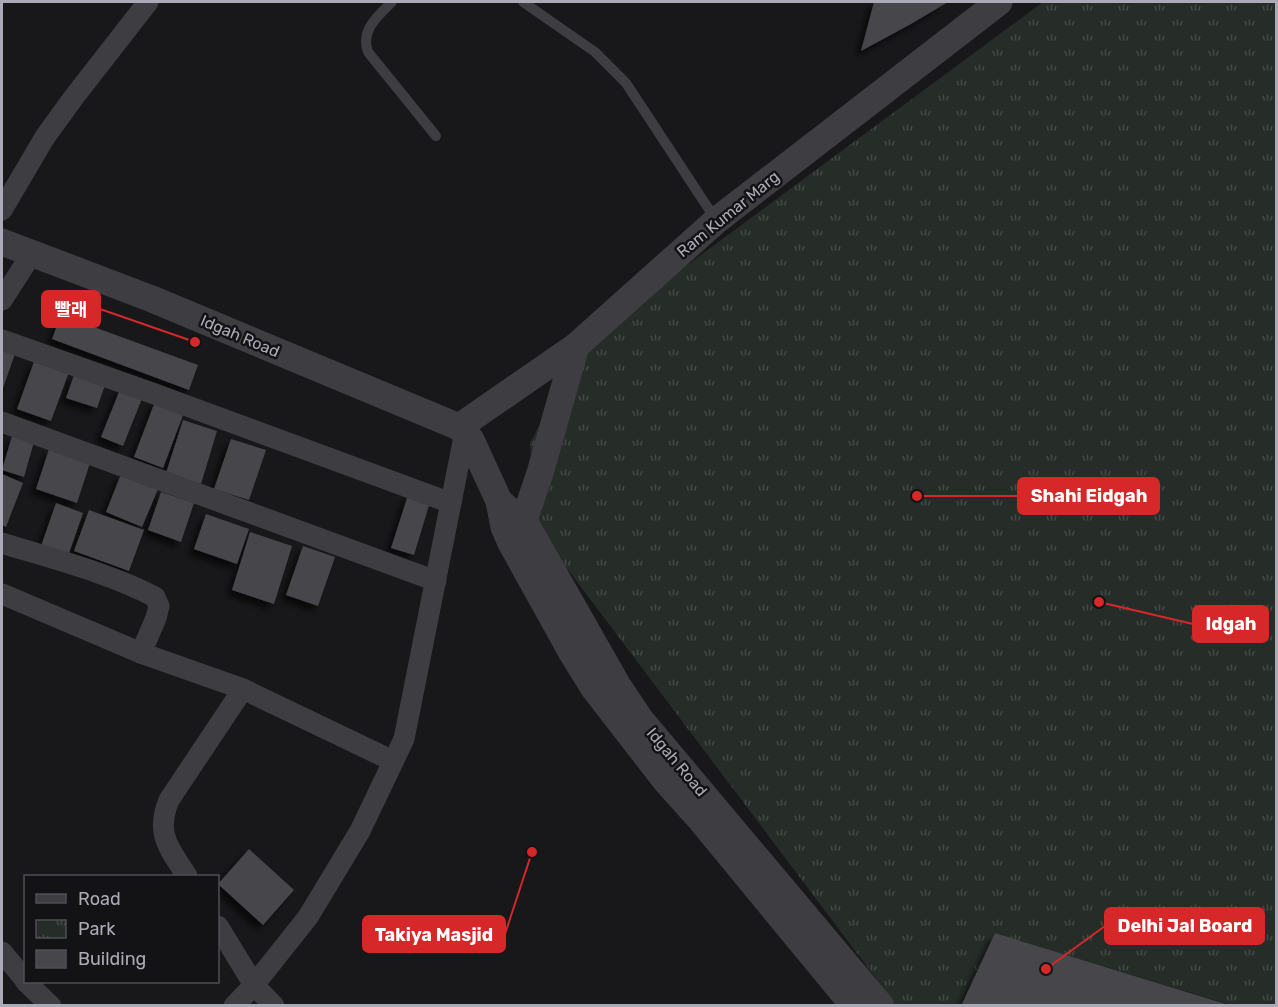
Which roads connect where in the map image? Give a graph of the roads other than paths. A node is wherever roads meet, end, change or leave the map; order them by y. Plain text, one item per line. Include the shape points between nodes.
1 (148, 2) edge
2 (392, 2) edge
3 (523, 2) edge
4 (999, 2) edge
5 (436, 136) dead end
6 (2, 210) edge
7 (717, 220) junction
8 (2, 242) edge
9 (31, 255) junction
10 (2, 300) edge
11 (2, 340) edge
12 (576, 346) junction
13 (2, 422) edge
14 (465, 433) junction
15 (499, 501) junction
16 (451, 503) junction
17 (523, 523) junction
18 (2, 543) edge
19 (435, 581) junction
20 (2, 594) edge
21 (141, 653) junction
22 (243, 688) junction
23 (393, 761) junction
24 (186, 875) edge
25 (219, 928) edge
26 (2, 952) edge
27 (24, 979) edge
28 (28, 983) edge
29 (254, 985) junction
30 (51, 1005) edge
31 (234, 1005) edge
32 (274, 1005) edge
33 (854, 1005) edge
34 (881, 1005) edge

1 - 6 street via 45,138
2 - 5 lane via 368,30 364,42
3 - 7 lane via 595,52 626,83
4 - 7 street, Ram Kumar Marg
7 - 12 street, Ram Kumar Marg
8 - 9 street, Idgah Road
9 - 10 street
9 - 14 street, Idgah Road via 152,299
11 - 16 street
12 - 14 street, Ram Kumar Marg
12 - 17 street
13 - 19 street
14 - 15 street
14 - 16 street
15 - 17 street, Idgah Road
15 - 33 street via 511,543 593,687 665,780
16 - 19 street
17 - 34 street, Idgah Road via 640,719
18 - 21 street via 90,570 155,597 159,606 156,618
19 - 23 street via 404,739
20 - 21 street
21 - 22 street
22 - 23 street
22 - 24 street via 169,800 163,816 163,833
23 - 29 street via 360,831 308,917
25 - 29 street
26 - 27 street
28 - 30 street
29 - 31 street
29 - 32 street

